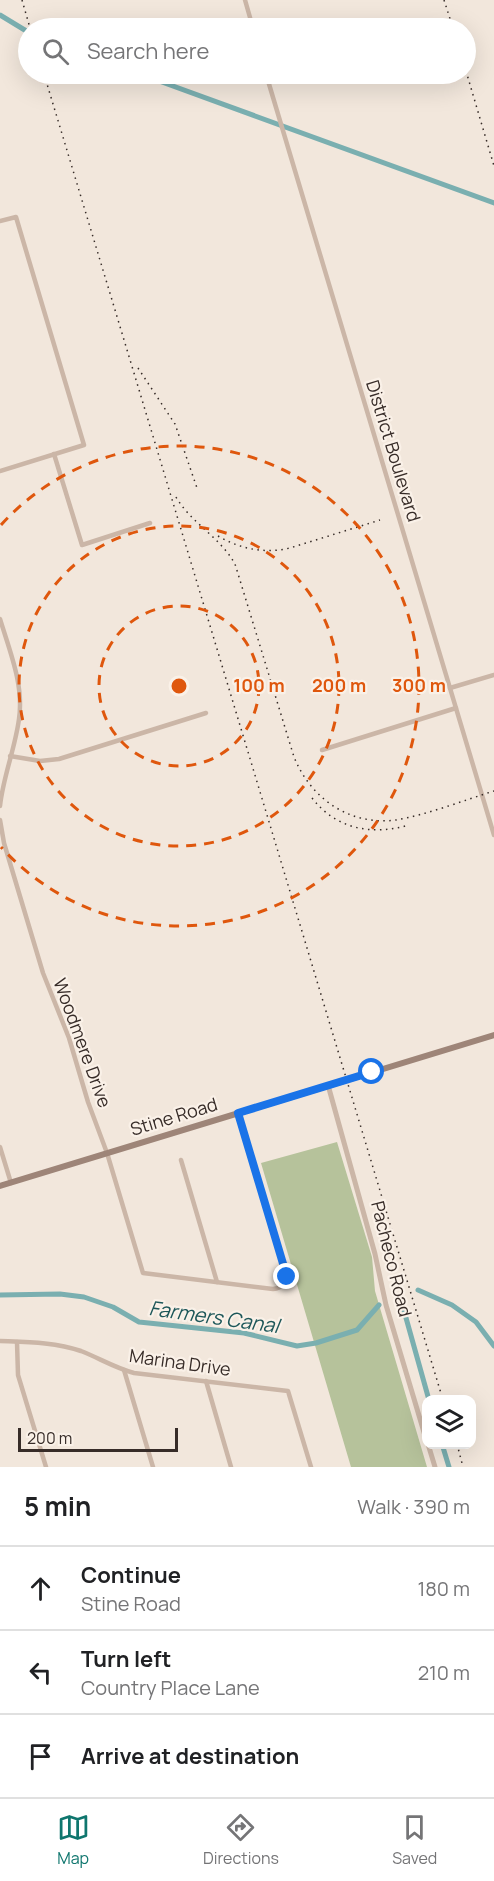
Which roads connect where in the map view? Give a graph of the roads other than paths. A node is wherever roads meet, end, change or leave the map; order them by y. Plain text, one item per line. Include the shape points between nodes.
1 (245, 0) edge
2 (250, 18) edge
3 (269, 84) edge
4 (0, 221) edge
5 (54, 454) junction
6 (0, 471) edge
7 (150, 523) dead end
8 (0, 619) edge
9 (494, 675) edge
10 (450, 688) junction
11 (456, 708) junction
12 (206, 713) dead end
13 (322, 750) dead end
14 (10, 756) junction
15 (0, 806) edge
16 (0, 820) edge
17 (494, 836) edge
18 (494, 1035) edge
19 (328, 1086) junction
20 (238, 1113) junction
21 (0, 1147) edge
22 (107, 1153) junction
23 (181, 1160) dead end
24 (11, 1182) junction
25 (0, 1186) edge
26 (217, 1282) junction
27 (0, 1341) edge
28 (17, 1342) junction
29 (124, 1370) junction
30 (206, 1382) junction
31 (422, 1426) edge
32 (430, 1449) edge
33 (45, 1467) edge
34 (153, 1467) edge
35 (231, 1467) edge
36 (311, 1467) edge
37 (435, 1467) edge

1 - 2 street
3 - 10 street, District Boulevard
4 - 5 street via 16,217 84,445
5 - 6 street
5 - 7 street via 82,545
8 - 14 street via 19,690 19,717
9 - 10 street
10 - 11 street, District Boulevard
11 - 13 street
11 - 17 street, District Boulevard
12 - 14 street via 59,759 40,761
14 - 15 street
16 - 22 street, Woodmere Drive via 42,973 69,1038
18 - 19 main road, Stine Road
19 - 20 main road, Stine Road
19 - 31 street, Pacheco Road
20 - 22 main road, Stine Road
20 - 26 street via 286,1273 284,1284 273,1289
21 - 24 street
22 - 24 main road, Stine Road
22 - 26 street, Woodmere Drive via 143,1273
23 - 26 street
24 - 25 main road, Stine Road
27 - 28 street, Marina Drive
28 - 29 street, Marina Drive via 69,1348
28 - 33 street via 18,1375
29 - 30 street, Marina Drive
29 - 34 street
30 - 35 street
30 - 36 street, Marina Drive via 288,1391
32 - 37 street

